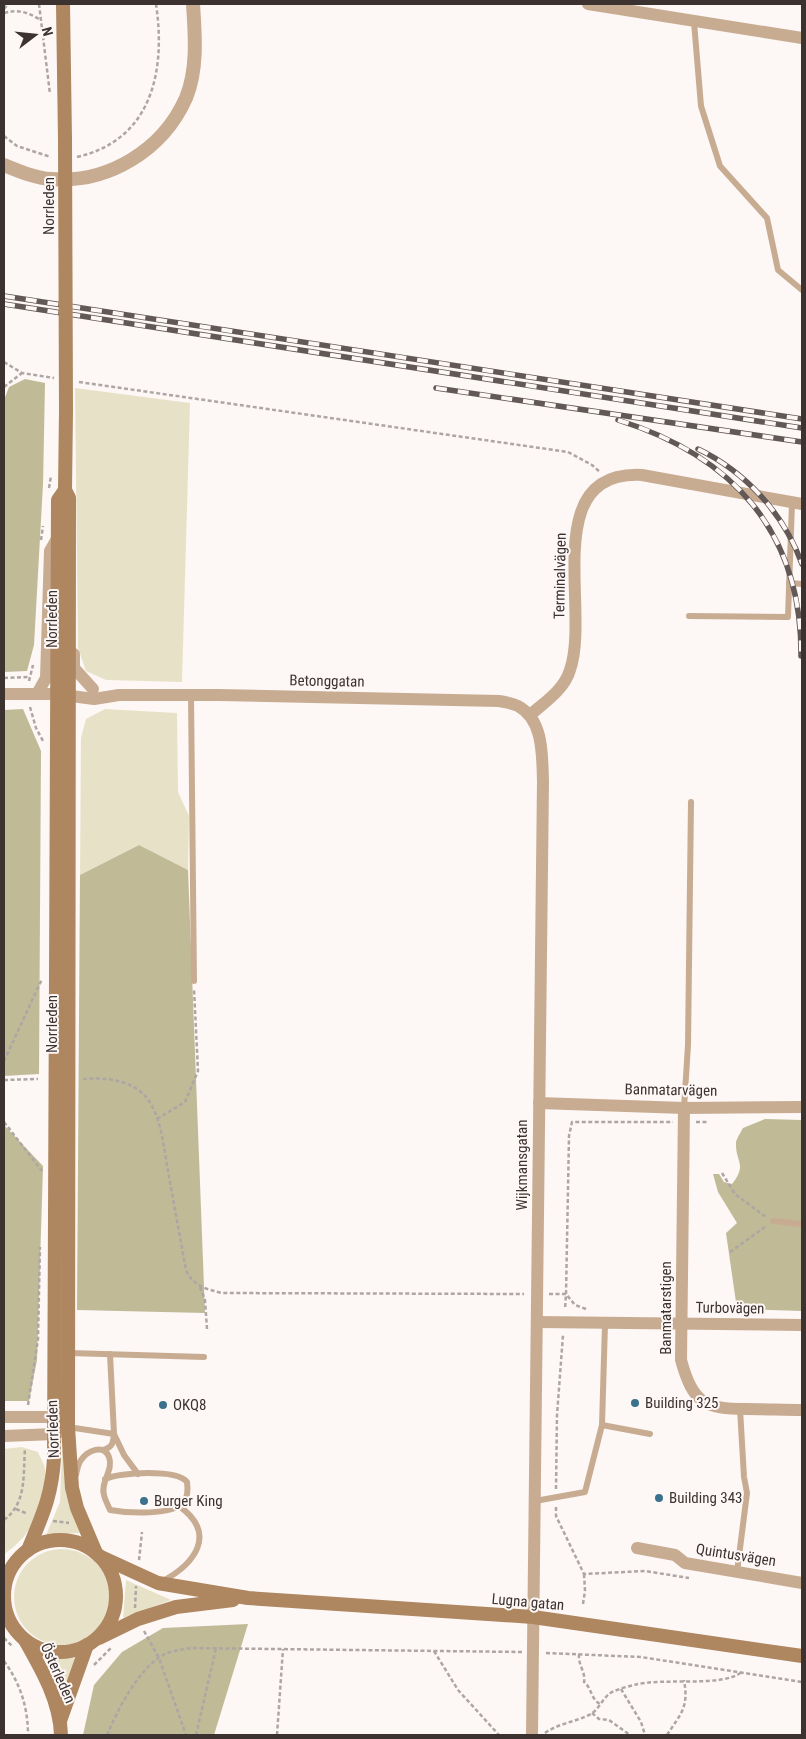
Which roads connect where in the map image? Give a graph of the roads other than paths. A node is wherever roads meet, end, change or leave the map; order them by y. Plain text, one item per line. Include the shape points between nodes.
1 (193, 4) edge
2 (588, 4) edge
3 (63, 7) edge
4 (694, 22) junction
5 (802, 38) edge
6 (4, 165) edge
7 (802, 290) edge
8 (65, 490) junction
9 (797, 503) edge
10 (58, 537) junction
11 (68, 574) junction
12 (789, 583) junction
13 (802, 584) edge
14 (689, 616) dead end
15 (4, 694) edge
16 (33, 694) junction
17 (64, 694) junction
18 (93, 694) junction
19 (191, 695) junction
20 (530, 715) junction
21 (68, 726) junction
22 (691, 802) dead end
23 (194, 981) road end
24 (539, 1103) junction
25 (802, 1107) edge
26 (684, 1108) junction
27 (773, 1221) road end
28 (802, 1224) edge
29 (537, 1322) junction
30 (682, 1323) junction
31 (605, 1324) junction
32 (802, 1325) edge
33 (69, 1353) junction
34 (110, 1354) junction
35 (204, 1357) dead end
36 (740, 1409) junction
37 (802, 1410) edge
38 (4, 1417) edge
39 (55, 1417) junction
40 (602, 1426) junction
41 (68, 1427) junction
42 (55, 1434) junction
43 (114, 1434) junction
44 (650, 1434) dead end
45 (4, 1436) edge
46 (103, 1450) junction
47 (138, 1474) junction
48 (105, 1479) junction
49 (72, 1488) junction
50 (535, 1500) junction
51 (179, 1506) junction
52 (637, 1548) dead end
53 (26, 1552) junction
54 (98, 1555) junction
55 (4, 1564) edge
56 (738, 1572) junction
57 (802, 1582) edge
58 (158, 1583) junction
59 (248, 1598) junction
60 (533, 1617) junction
61 (4, 1626) edge
62 (22, 1637) junction
63 (91, 1643) junction
64 (802, 1656) edge
65 (60, 1721) junction
66 (60, 1735) edge
67 (532, 1735) edge

1 - 6 street via 196,41 186,97 171,124 146,151 124,165 78,179 51,179 25,174
2 - 4 street
3 - 8 main road, Norrleden, bridge
4 - 5 street
4 - 7 lane via 701,106 720,166 767,218 778,270
8 - 10 main road, Norrleden via 58,500
8 - 11 main road, Norrleden via 69,498
9 - 12 lane
9 - 20 street, Terminalvägen via 642,475 608,480 588,495 578,521 575,542 575,657 565,682
10 - 16 street via 50,551 46,678
10 - 17 main road, Norrleden
11 - 17 main road, Norrleden
11 - 18 street via 74,602 74,668
12 - 13 lane
12 - 14 lane via 788,616
15 - 16 street, Betonggatan
16 - 17 street, Betonggatan
17 - 18 street, Betonggatan
17 - 21 main road, Norrleden
17 - 39 main road, Norrleden
18 - 19 street, Betonggatan
18 - 21 street, Betonggatan via 76,708
19 - 20 street, Betonggatan via 498,701 517,706
19 - 23 lane
20 - 24 street, Wijkmansgatan via 539,738 544,781
21 - 33 main road, Norrleden
22 - 26 lane via 688,1045
24 - 26 street, Banmatarvägen
24 - 29 street, Wijkmansgatan
25 - 26 street, Banmatarvägen
26 - 30 street, Banmatarstigen
27 - 28 lane
29 - 31 street, Turbovägen
29 - 50 street, Wijkmansgatan
30 - 31 street, Turbovägen
30 - 32 street, Turbovägen
30 - 36 street, Banmatarstigen via 681,1360 692,1390 708,1405
31 - 40 lane
33 - 34 lane
33 - 41 main road, Norrleden
34 - 35 lane
34 - 43 lane
36 - 37 street, Banmatarstigen
36 - 56 lane via 747,1493
38 - 39 street
39 - 41 street
39 - 42 main road, Norrleden
40 - 44 lane
40 - 50 lane via 585,1492
41 - 42 street
41 - 43 lane
41 - 49 main road, Norrleden
42 - 45 street
42 - 53 main road, Norrleden via 53,1484 47,1507
43 - 46 lane via 110,1448
43 - 47 lane
46 - 48 lane via 110,1460
46 - 49 lane via 88,1453 80,1460
47 - 48 lane via 113,1475
47 - 51 lane via 184,1478 188,1492
48 - 51 lane via 103,1494 110,1510 151,1512
49 - 54 main road, Norrleden
50 - 60 street, Wijkmansgatan
51 - 58 lane via 198,1525 197,1550 184,1567
52 - 56 street, Quintusvägen via 675,1556 685,1563
53 - 54 main road via 39,1544 63,1540 86,1547
53 - 55 main road
53 - 62 main road via 14,1564 4,1592 10,1622
54 - 58 main road, Lugna gatan
54 - 63 main road via 112,1576 116,1600 113,1616 105,1630
56 - 57 street, Quintusvägen
58 - 59 main road, Lugna gatan
59 - 60 main road, Lugna gatan
59 - 63 main road, Lugna gatan via 176,1608 138,1619
60 - 64 main road, Lugna gatan
60 - 67 street, Wijkmansgatan
61 - 62 main road
62 - 63 main road via 39,1648 55,1652 72,1651
62 - 65 main road, Österleden via 42,1670
63 - 65 main road, Österleden
65 - 66 main road, Österleden

